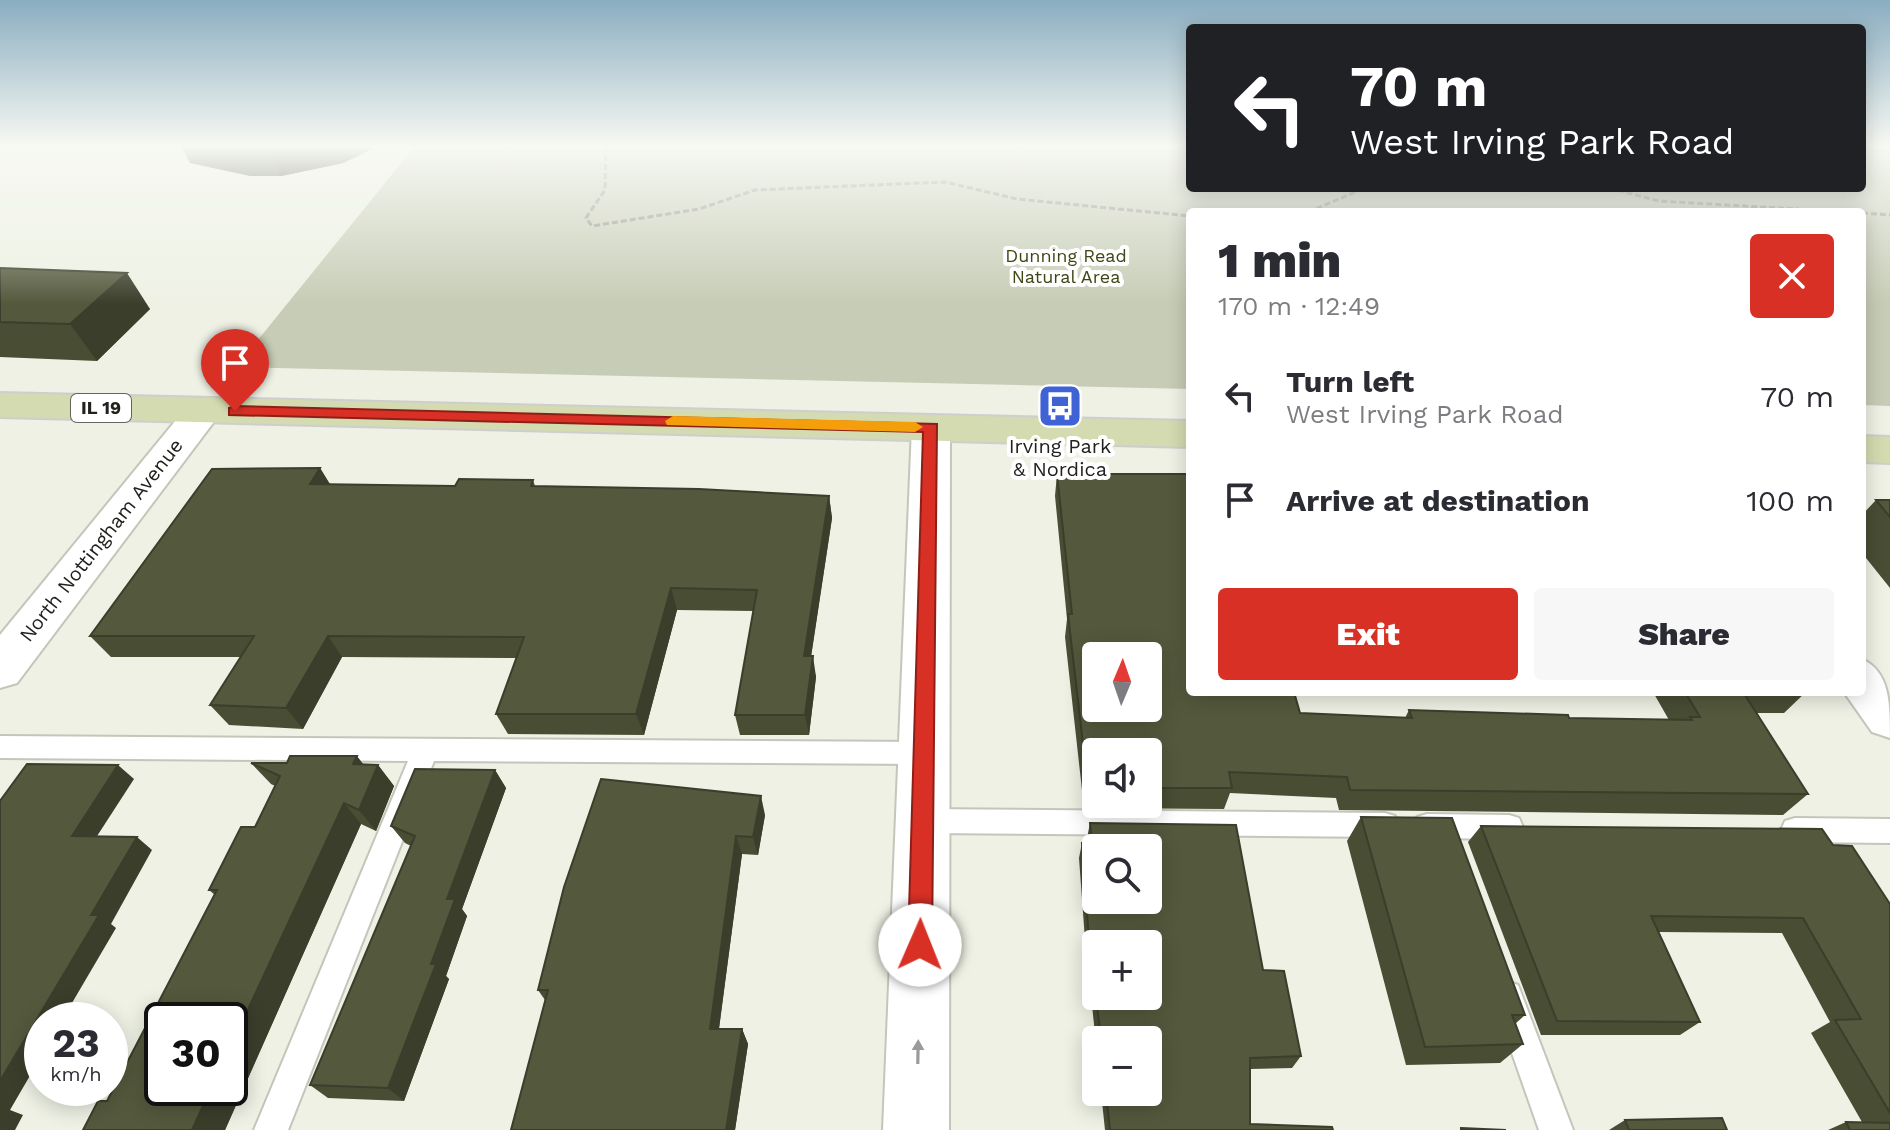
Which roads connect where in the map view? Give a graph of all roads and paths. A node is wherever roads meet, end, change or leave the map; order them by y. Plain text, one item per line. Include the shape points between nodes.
1 (599, 199) edge
2 (729, 199) edge
3 (1016, 199) edge
4 (1340, 199) edge
5 (1650, 199) edge
6 (1318, 208) edge
7 (1779, 208) edge
8 (1866, 213) edge
9 (1890, 215) edge
10 (1186, 216) edge
11 (0, 405) edge
12 (203, 411) junction
13 (931, 427) junction
14 (1186, 434) edge
15 (1866, 449) edge
16 (1890, 450) edge
17 (0, 669) edge
18 (1866, 684) edge
19 (1890, 717) edge
20 (0, 747) edge
21 (425, 750) junction
22 (924, 753) junction
23 (923, 821) junction
24 (1446, 826) junction
25 (1541, 827) edge
26 (1763, 830) edge
27 (1890, 831) edge
28 (1456, 855) edge
29 (1498, 971) edge
30 (271, 1130) edge
31 (916, 1130) edge
32 (1556, 1130) edge

1 - 2 path via 586,218 592,226 699,209
3 - 10 path
4 - 6 path
5 - 7 path
8 - 9 path
11 - 12 main road, IL 19
12 - 13 main road, IL 19
12 - 17 street, North Nottingham Avenue
13 - 14 main road, IL 19
13 - 22 street
15 - 16 main road
18 - 19 street
20 - 21 lane
21 - 22 lane
21 - 30 lane
22 - 23 street
23 - 24 lane
31 -> 23 street
24 - 25 lane
24 - 28 lane
26 - 27 lane
29 - 32 lane

